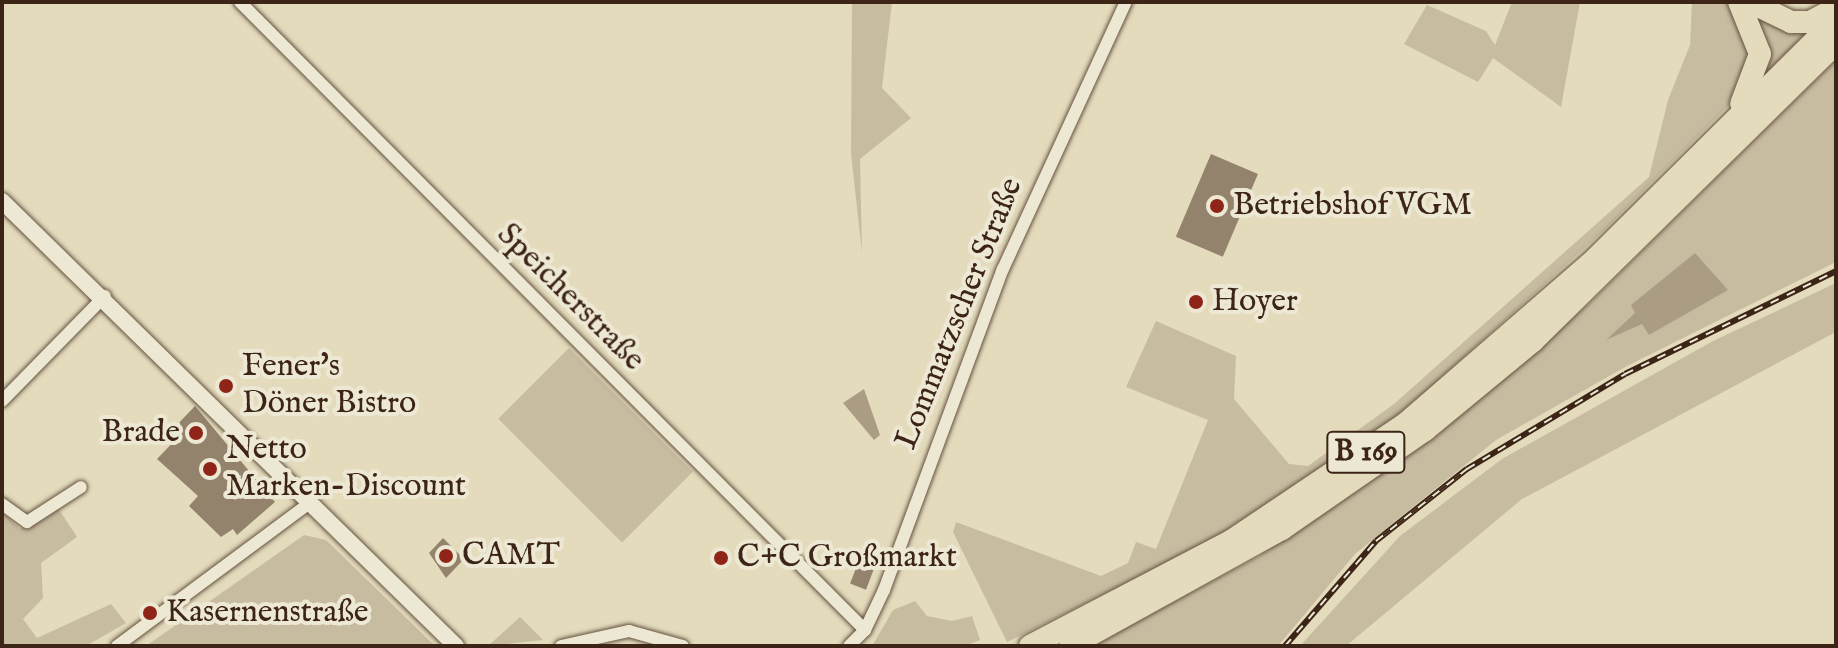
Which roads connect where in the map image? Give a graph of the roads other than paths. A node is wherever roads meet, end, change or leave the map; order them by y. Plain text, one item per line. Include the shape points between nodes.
1 (240, 2) edge
2 (1126, 2) edge
3 (1739, 2) edge
4 (1750, 2) edge
5 (1836, 8) edge
6 (1836, 20) edge
7 (1836, 43) edge
8 (1724, 133) junction
9 (2, 201) edge
10 (105, 296) junction
11 (2, 401) edge
12 (81, 487) dead end
13 (311, 502) junction
14 (2, 504) edge
15 (865, 630) junction
16 (117, 646) edge
17 (456, 646) edge
18 (561, 646) edge
19 (683, 646) edge
20 (849, 646) edge
21 (1030, 646) edge
22 (1070, 646) edge

1 - 15 street, Speicherstraße
2 - 15 street, Lommatzscher Straße via 1003,269
3 - 8 highway via 1760,54 1755,79
4 - 5 highway via 1791,22 1810,22
6 - 8 highway, B 169
7 - 22 highway, B 169 via 1533,341 1425,430 1282,529
8 - 21 highway, B 169 via 1557,295 1405,424 1231,541
9 - 10 street
10 - 11 street
10 - 13 street
12 - 14 street via 27,522
13 - 16 street
13 - 17 street
15 - 20 street, Lommatzscher Straße
18 - 19 street via 629,631

